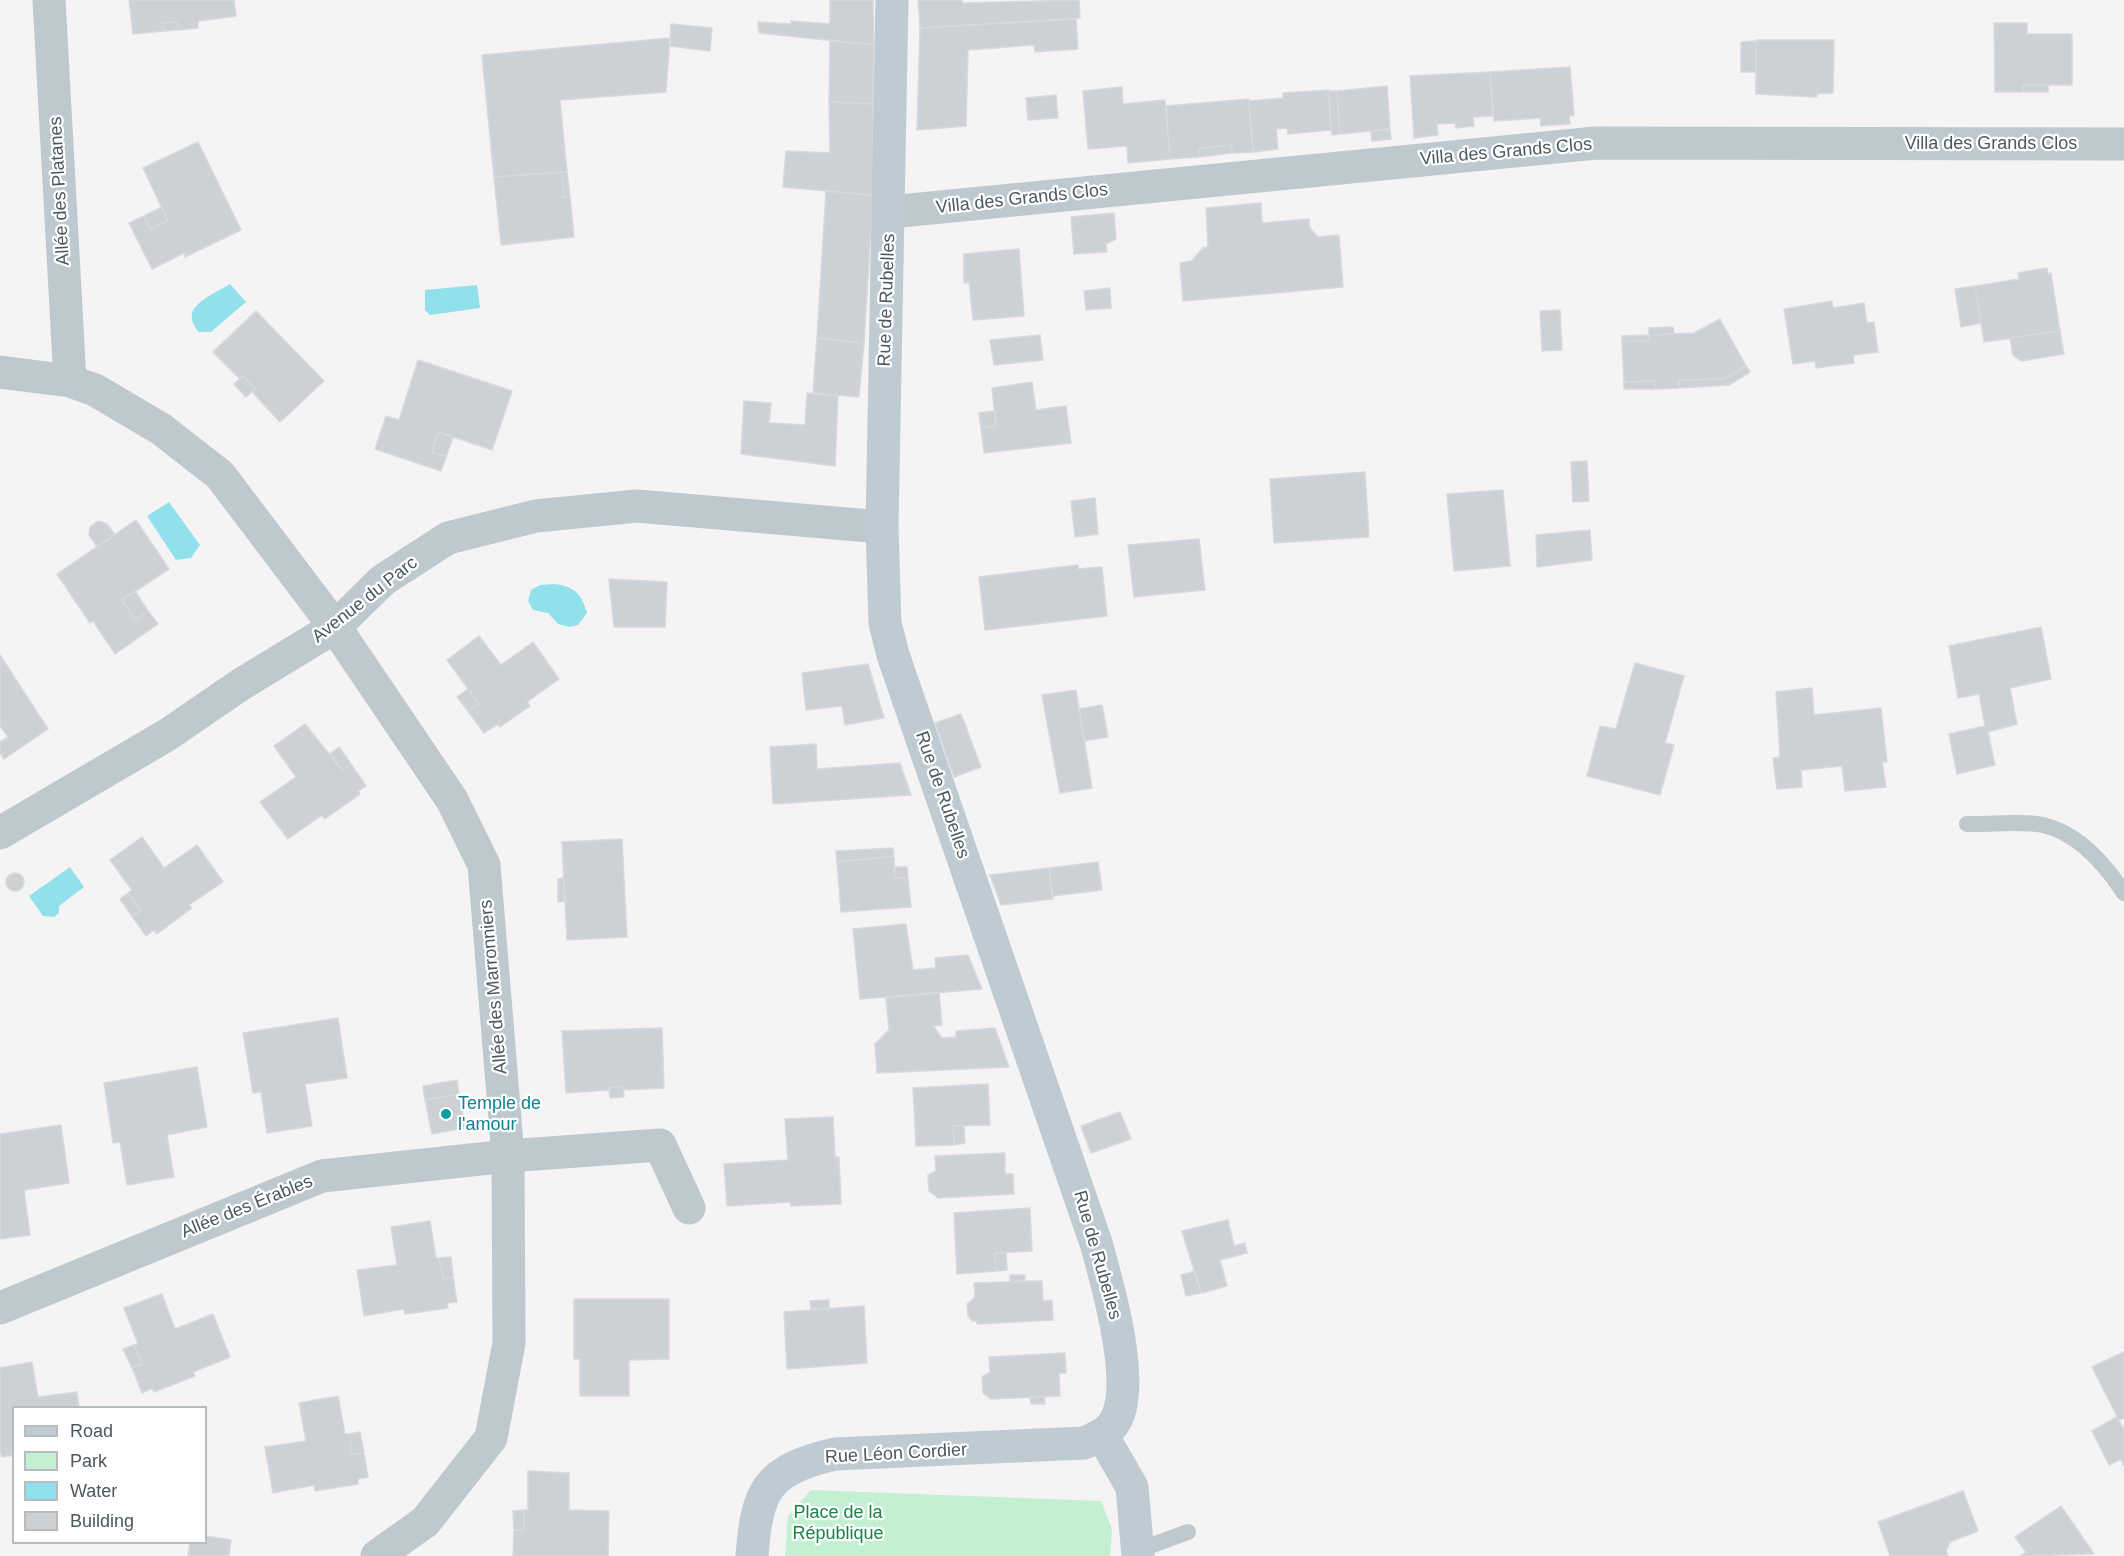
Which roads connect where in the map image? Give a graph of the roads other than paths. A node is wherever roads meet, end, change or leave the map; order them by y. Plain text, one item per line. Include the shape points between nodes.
1 (49, 0) edge
2 (892, 0) edge
3 (2124, 144) edge
4 (890, 212) junction
5 (0, 372) edge
6 (70, 381) junction
7 (882, 527) junction
8 (335, 627) junction
9 (1967, 824) dead end
10 (0, 833) edge
11 (2124, 893) edge
12 (508, 1156) junction
13 (689, 1208) dead end
14 (0, 1308) edge
15 (1102, 1435) junction
16 (1188, 1532) dead end
17 (1139, 1553) edge
18 (377, 1556) edge
19 (752, 1556) edge

1 - 6 street, Allée des Platanes
2 - 4 street, Rue de Rubelles
3 - 4 street, Villa des Grands Clos via 1596,143
4 - 7 street, Rue de Rubelles
5 - 6 street, Allée des Marronniers
6 - 8 street, Allée des Marronniers via 95,390 161,429 220,476
7 - 8 street, Avenue du Parc via 637,506 536,516 448,538 383,580
7 - 15 street, Rue de Rubelles via 885,623 893,655 1046,1091 1117,1318 1121,1403 1115,1423
8 - 10 street, Avenue du Parc via 139,752
8 - 12 street, Allée des Marronniers via 452,800 484,865
9 - 11 lane via 2042,825 2072,837 2109,870
12 - 13 street, Allée des Érables via 660,1144
12 - 14 street, Allée des Érables via 322,1176
12 - 18 street, Allée des Marronniers via 509,1343 491,1438 425,1522
15 - 17 street via 1132,1487
15 - 19 street, Rue Léon Cordier via 1084,1443 1061,1446 835,1454 806,1461 764,1491 755,1515
16 - 17 lane

